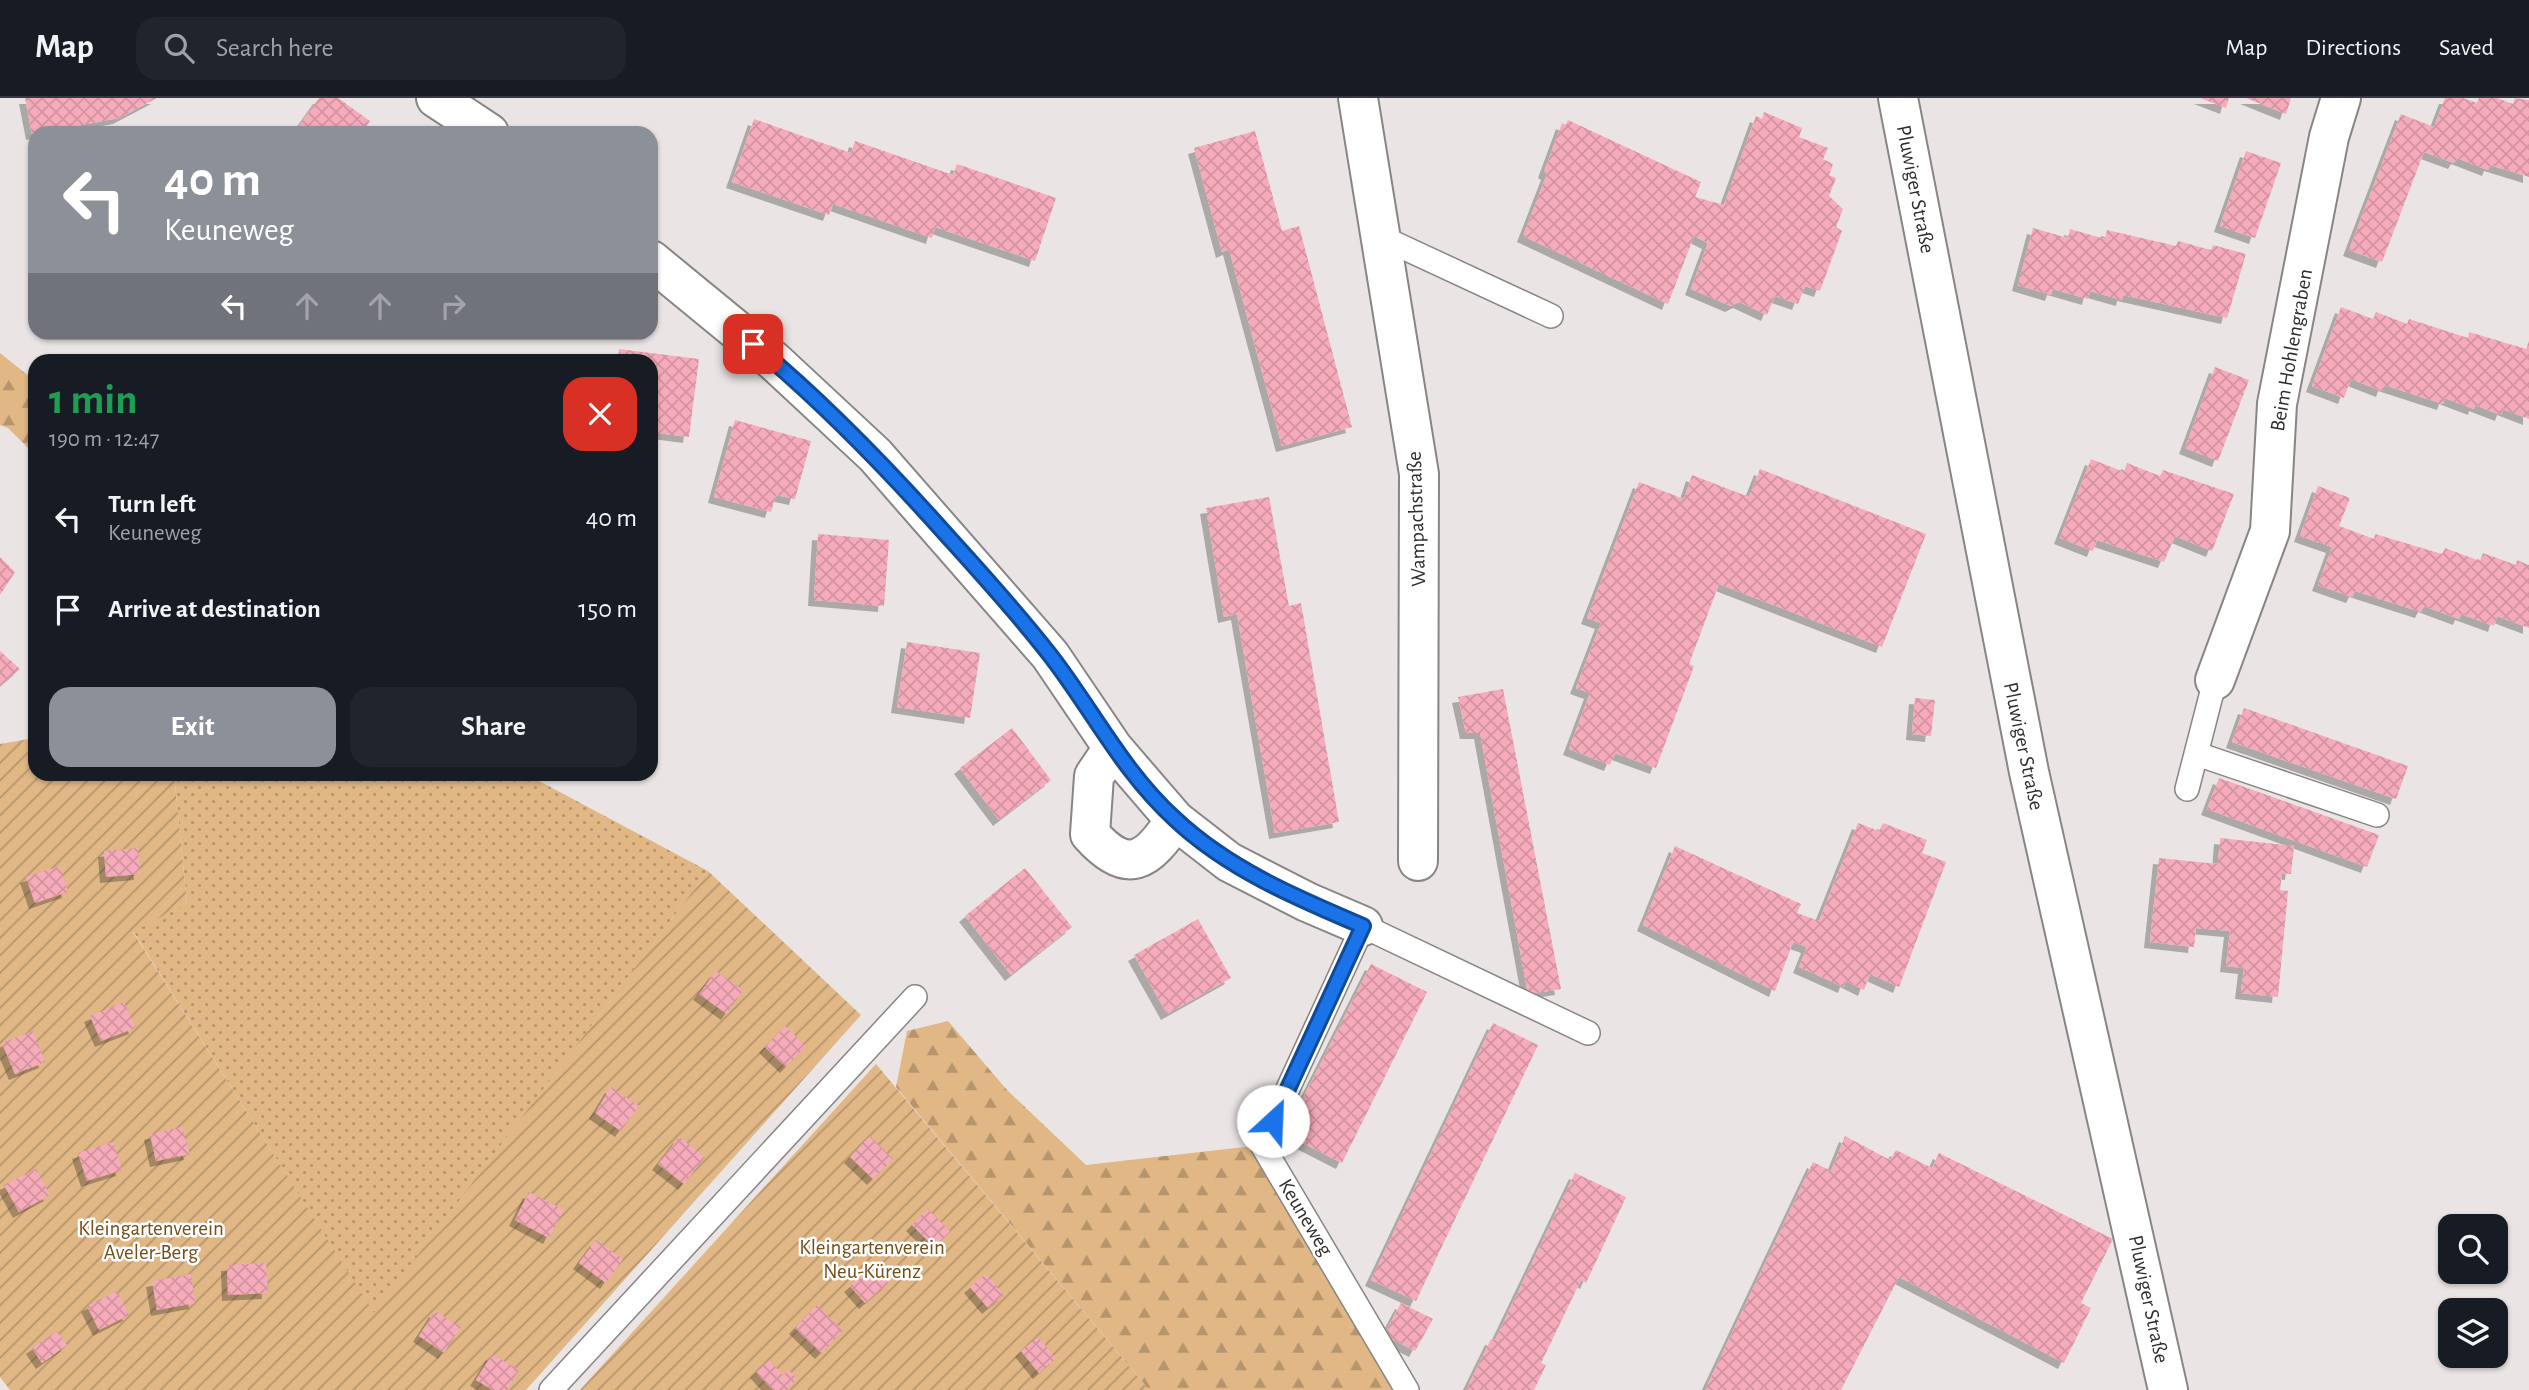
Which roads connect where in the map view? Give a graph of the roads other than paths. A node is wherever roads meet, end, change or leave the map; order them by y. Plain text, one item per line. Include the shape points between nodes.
1 (436, 98) edge
2 (1358, 98) edge
3 (1898, 98) edge
4 (2341, 98) edge
5 (478, 126) edge
6 (1381, 237) junction
7 (658, 266) edge
8 (1552, 316) dead end
9 (2215, 680) joint
10 (1113, 748) junction
11 (2197, 754) junction
12 (2187, 789) dead end
13 (2377, 815) dead end
14 (1175, 820) junction
15 (1418, 861) dead end
16 (1363, 926) junction
17 (915, 997) dead end
18 (1588, 1033) dead end
19 (551, 1390) edge
20 (1407, 1390) edge
21 (2168, 1390) edge

1 - 5 street
2 - 6 street, Wampachstraße
3 - 21 street, Pluwiger Straße via 2029,772
4 - 9 street, Beim Hohlengraben via 2329,137 2277,404 2270,531
6 - 8 lane
6 - 15 street, Wampachstraße via 1419,474
7 - 10 street via 774,361 876,455 1050,655
9 - 11 lane
10 - 14 street
10 - 14 street via 1094,776 1090,834 1104,850 1139,859 1156,849
11 - 12 lane
11 - 13 lane
14 - 16 street via 1229,862
16 - 18 lane
16 - 20 lane, Keuneweg via 1262,1145
17 - 19 lane

